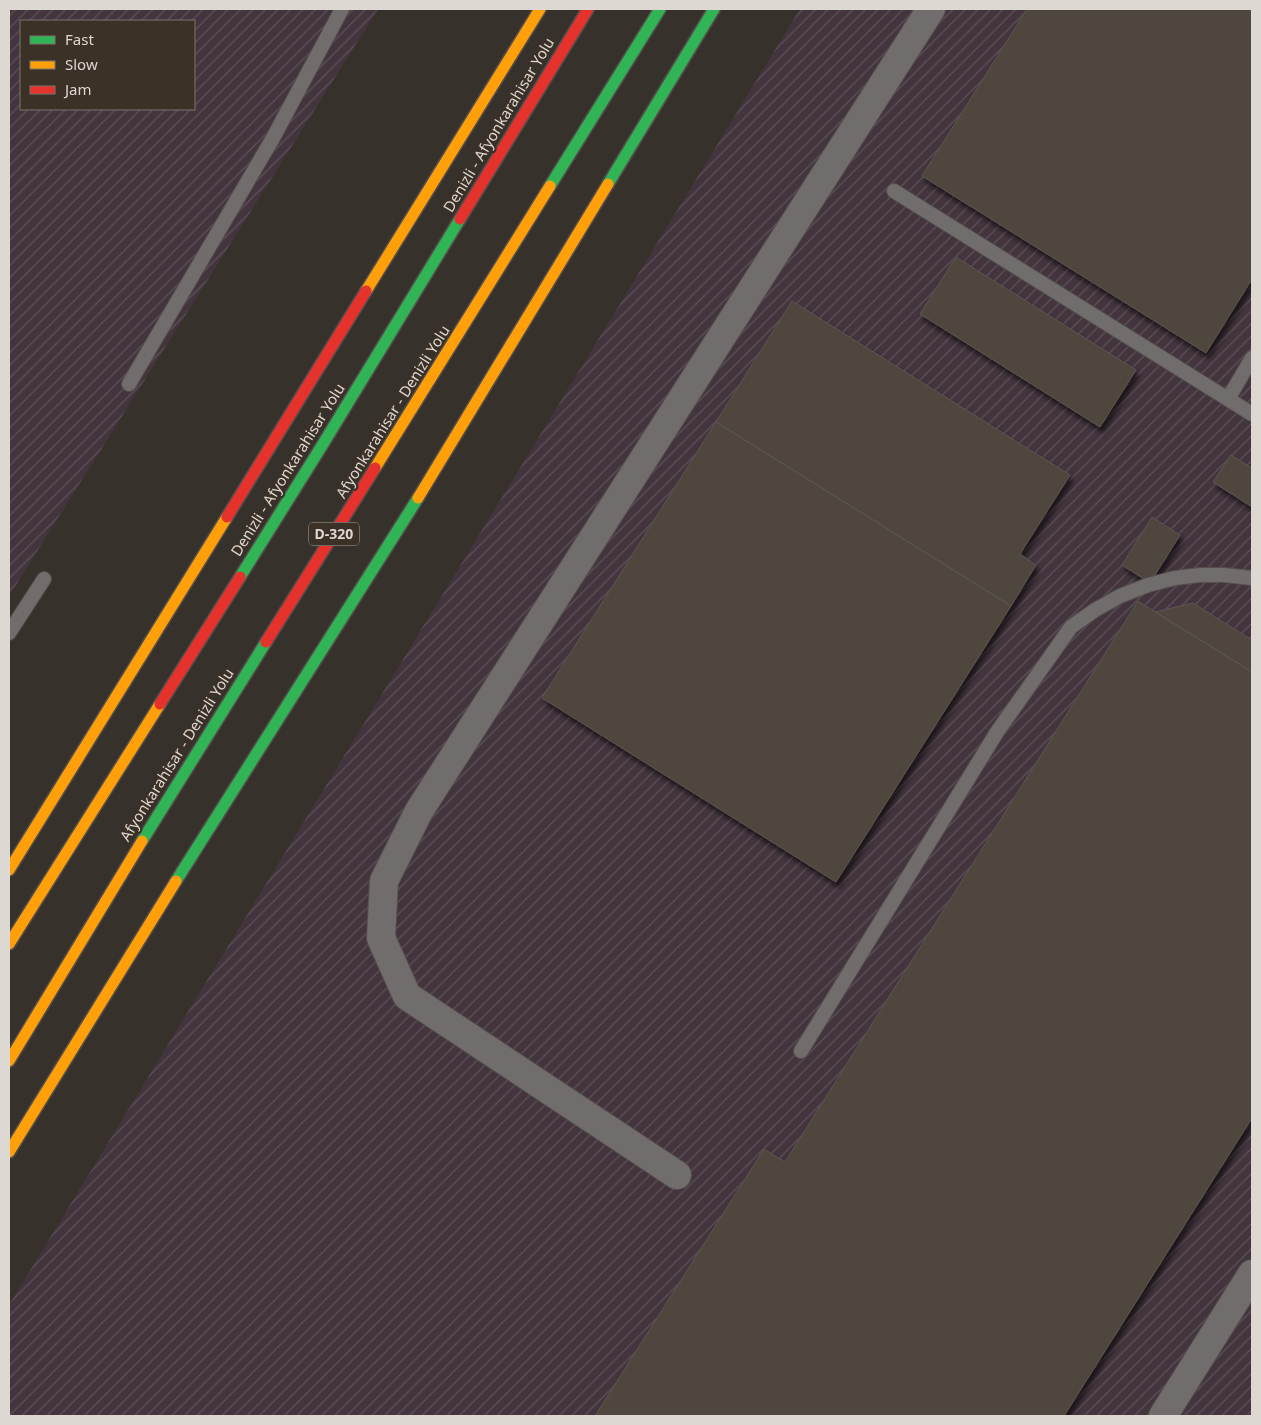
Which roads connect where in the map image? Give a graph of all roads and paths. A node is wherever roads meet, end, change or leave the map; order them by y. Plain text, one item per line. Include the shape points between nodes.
1 (342, 9) edge
2 (540, 9) edge
3 (588, 9) edge
4 (660, 9) edge
5 (714, 9) edge
6 (931, 9) edge
7 (894, 191) dead end
8 (1252, 358) edge
9 (129, 384) dead end
10 (1228, 399) junction
11 (1252, 414) edge
12 (1252, 578) edge
13 (44, 579) dead end
14 (9, 633) edge
15 (9, 870) edge
16 (9, 944) edge
17 (801, 1051) dead end
18 (9, 1061) edge
19 (9, 1152) edge
20 (677, 1175) dead end
21 (1252, 1274) edge
22 (1163, 1416) edge

1 - 9 lane via 273,138
2 - 15 highway
3 - 16 highway, Denizli - Afyonkarahisar Yolu via 323,444
4 - 18 highway, Afyonkarahisar - Denizli Yolu / D-320 via 180,778
5 - 19 highway via 408,514
6 - 20 street via 419,811 384,881 381,938 407,996
7 - 10 lane
8 - 10 lane
10 - 11 lane
12 - 17 lane via 1200,575 1148,585 1120,596 1072,627 997,732
13 - 14 lane
21 - 22 street

